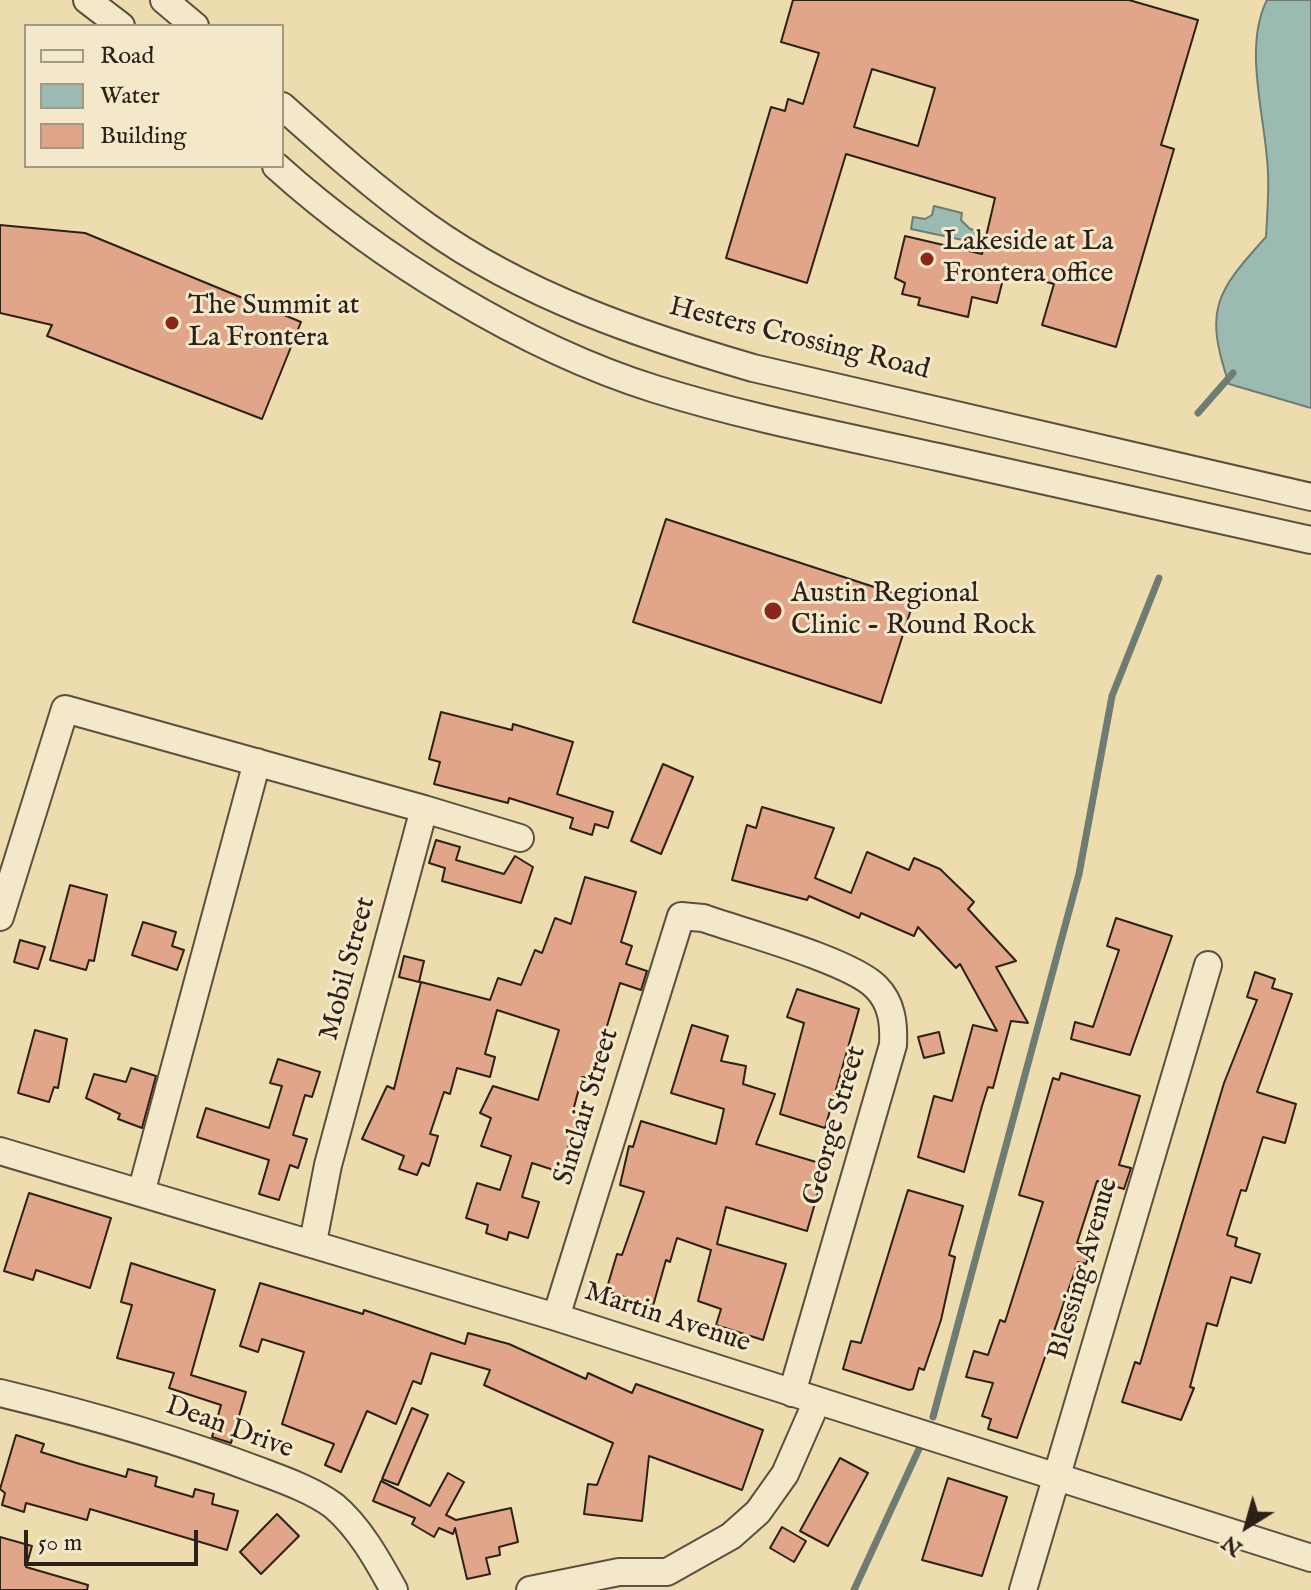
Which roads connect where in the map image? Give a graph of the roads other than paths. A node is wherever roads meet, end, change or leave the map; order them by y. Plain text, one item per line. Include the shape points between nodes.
1 (164, 0) edge
2 (193, 24) edge
3 (284, 108) edge
4 (278, 168) edge
5 (1311, 497) edge
6 (1311, 540) edge
7 (257, 762) junction
8 (424, 809) junction
9 (520, 838) dead end
10 (681, 916) joint
11 (0, 917) edge
12 (1208, 965) dead end
13 (0, 1151) edge
14 (141, 1193) junction
15 (313, 1242) junction
16 (556, 1317) junction
17 (0, 1393) edge
18 (804, 1397) junction
19 (1057, 1479) junction
20 (1311, 1558) edge
21 (394, 1590) edge
22 (530, 1590) edge
23 (1023, 1590) edge

1 - 2 street
3 - 5 street, Hesters Crossing Road via 430,228 489,265 589,313 753,368
4 - 6 street via 366,239 435,284 524,335 652,388 758,418
7 - 8 street
7 - 11 street via 65,709
7 - 14 street
8 - 9 street
8 - 15 street, Mobil Street via 328,1165
10 - 16 street, Sinclair Street
10 - 18 street, George Street via 703,918 855,971 878,989 894,1025
12 - 19 street, Blessing Avenue
13 - 14 street, Martin Avenue
14 - 15 street, Martin Avenue
15 - 16 street, Martin Avenue
16 - 18 street, Martin Avenue
17 - 21 street, Dean Drive via 90,1416 281,1479 333,1506 364,1540
18 - 19 street, Martin Avenue
18 - 22 street, George Street via 785,1474 758,1512 731,1536 667,1572 619,1572
19 - 20 street, Martin Avenue
19 - 23 street, Blessing Avenue

